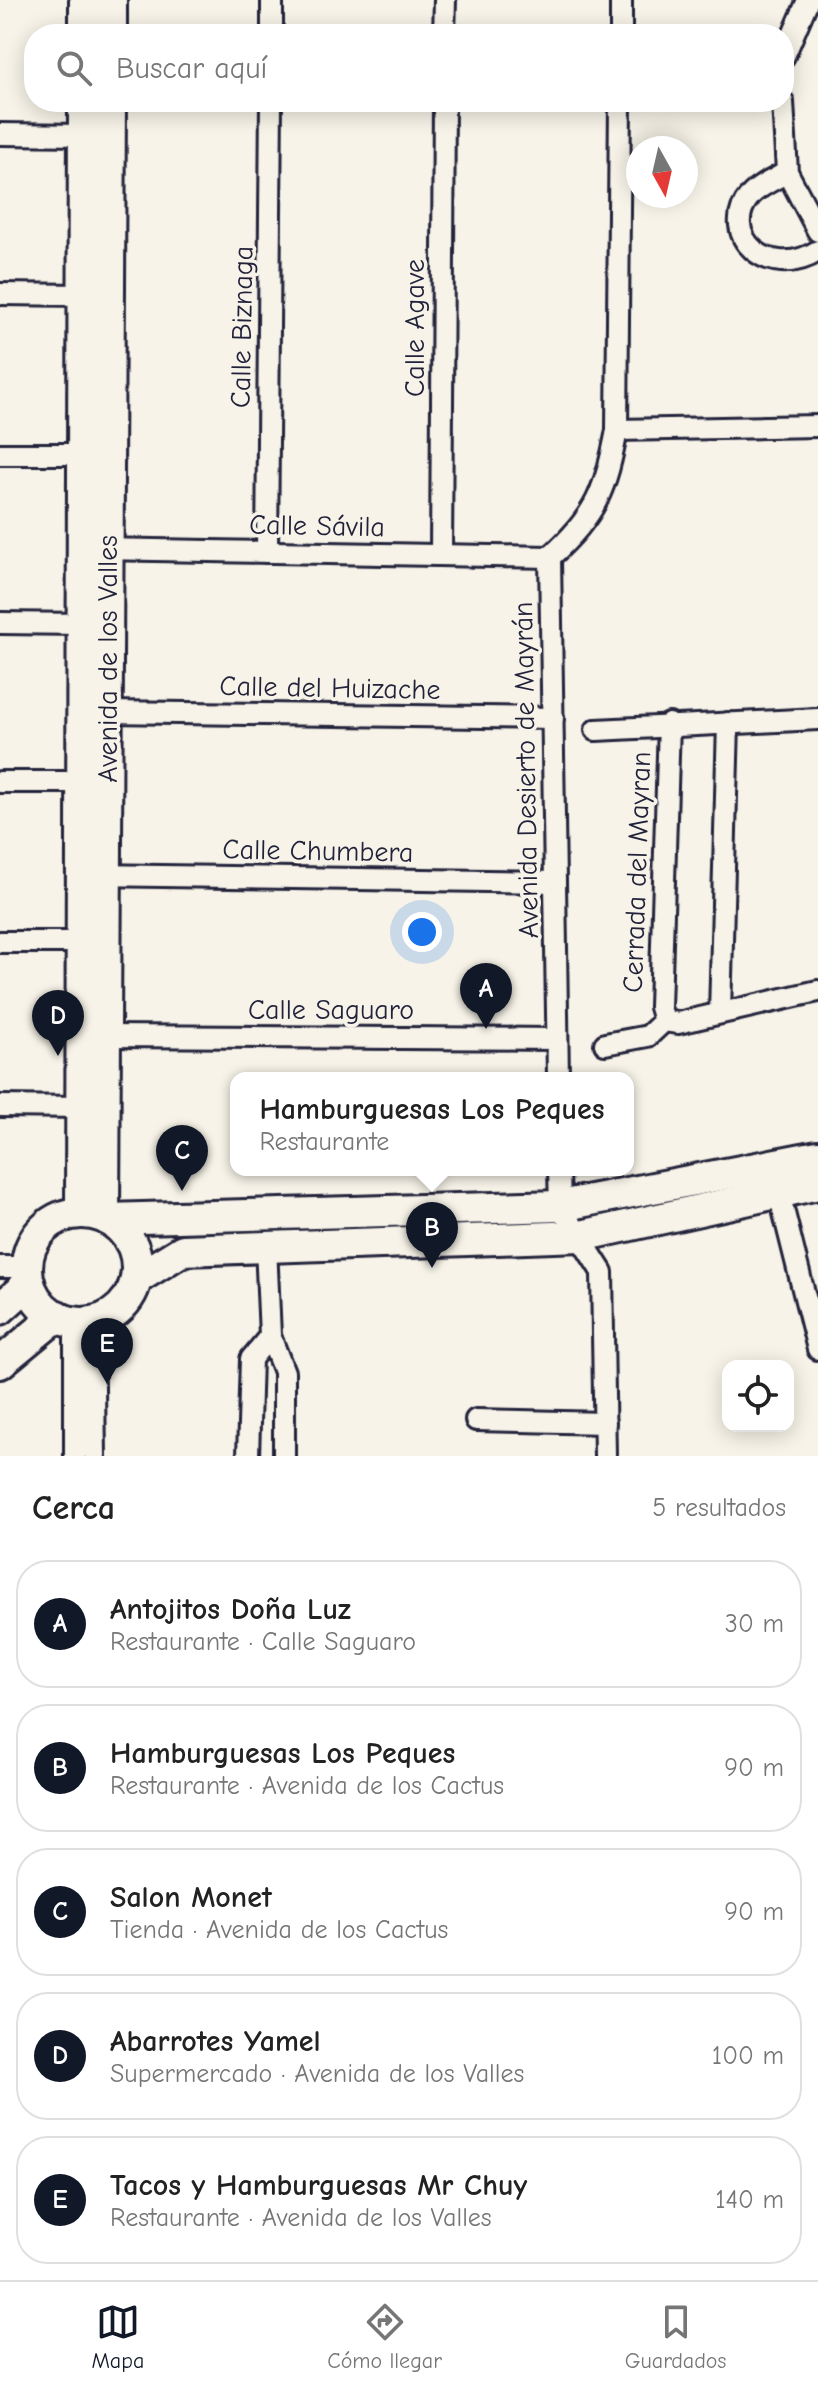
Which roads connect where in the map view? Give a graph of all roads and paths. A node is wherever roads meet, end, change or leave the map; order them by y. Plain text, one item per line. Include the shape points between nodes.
1 (85, 0) edge
2 (111, 0) edge
3 (272, 0) edge
4 (445, 0) edge
5 (621, 0) edge
6 (808, 0) edge
7 (85, 24) edge
8 (111, 24) edge
9 (272, 24) edge
10 (444, 24) edge
11 (621, 24) edge
12 (794, 33) edge
13 (84, 112) edge
14 (110, 112) edge
15 (271, 112) edge
16 (444, 112) edge
17 (620, 112) edge
18 (784, 112) edge
19 (0, 134) edge
20 (84, 135) junction
21 (787, 172) junction
22 (818, 231) edge
23 (818, 251) edge
24 (0, 294) edge
25 (84, 295) junction
26 (818, 426) edge
27 (617, 430) junction
28 (0, 454) edge
29 (83, 454) junction
30 (95, 549) junction
31 (267, 552) junction
32 (441, 555) junction
33 (550, 557) junction
34 (0, 623) edge
35 (82, 624) junction
36 (107, 712) junction
37 (553, 718) junction
38 (818, 719) edge
39 (728, 723) junction
40 (669, 724) junction
41 (596, 730) dead end
42 (0, 782) edge
43 (81, 782) junction
44 (93, 875) junction
45 (555, 882) junction
46 (0, 942) edge
47 (81, 942) junction
48 (818, 991) edge
49 (720, 1013) junction
50 (664, 1021) junction
51 (105, 1036) junction
52 (557, 1039) junction
53 (605, 1044) dead end
54 (558, 1072) edge
55 (0, 1106) edge
56 (80, 1107) junction
57 (818, 1156) edge
58 (559, 1176) edge
59 (818, 1184) edge
60 (779, 1193) junction
61 (560, 1206) junction
62 (97, 1216) junction
63 (581, 1236) junction
64 (266, 1246) junction
65 (18, 1272) edge
66 (136, 1279) junction
67 (0, 1309) edge
68 (75, 1320) junction
69 (270, 1336) junction
70 (818, 1349) edge
71 (0, 1363) edge
72 (476, 1420) dead end
73 (605, 1423) junction
74 (75, 1456) edge
75 (95, 1456) edge
76 (248, 1456) edge
77 (284, 1456) edge
78 (605, 1456) edge

1 - 7 street
2 - 8 street
3 - 9 street
4 - 10 street
5 - 11 street
6 - 12 street
13 - 20 street, Avenida de los Valles
14 - 30 street, Avenida de los Valles
15 - 31 street, Calle Biznaga
16 - 32 street, Calle Agave
17 - 27 street
18 - 21 street
19 - 20 street
20 - 25 street, Avenida de los Valles
21 - 22 street
21 - 23 street via 751,194 741,211 741,230 757,256 776,263 800,263
24 - 25 street
25 - 29 street, Avenida de los Valles
26 - 27 street
27 - 33 street via 608,480 593,513
28 - 29 street
29 - 30 street, Avenida de los Valles
30 - 31 street, Calle Sávila
30 - 35 street, Avenida de los Valles
30 - 36 street, Avenida de los Valles
31 - 32 street, Calle Sávila
32 - 33 street, Calle Sávila
33 - 37 street, Avenida Desierto de Mayrán
34 - 35 street
35 - 43 street, Avenida de los Valles
36 - 37 street, Calle del Huizache
36 - 44 street, Avenida de los Valles
37 - 45 street, Avenida Desierto de Mayrán
38 - 39 street, Cerrada del Mayran
39 - 40 street, Cerrada del Mayran
39 - 49 street
40 - 41 street, Cerrada del Mayran
40 - 50 street, Cerrada del Mayran via 660,1007
42 - 43 street
43 - 44 street, Avenida de los Valles
44 - 45 street, Calle Chumbera
44 - 47 street, Avenida de los Valles
44 - 51 street, Avenida de los Valles
45 - 52 street, Avenida Desierto de Mayrán
46 - 47 street
47 - 56 street, Avenida de los Valles
48 - 49 street, Cerrada del Mayran
49 - 50 street, Cerrada del Mayran
50 - 53 street, Cerrada del Mayran via 648,1036
51 - 52 street, Calle Saguaro
51 - 62 street, Avenida de los Valles
52 - 54 street, Avenida Desierto de Mayrán
55 - 56 street
56 - 62 street, Avenida de los Valles
57 - 61 street
58 - 61 street
59 - 60 street
60 - 63 street
60 - 70 street
61 - 62 street
61 - 63 street
62 - 65 street via 60,1217 43,1229
62 - 66 street via 122,1229 132,1244
63 - 64 street
63 - 73 street via 602,1272
64 - 66 street via 183,1250
64 - 69 street
65 - 67 street
65 - 68 street via 44,1308
66 - 68 street via 128,1298 113,1313
68 - 71 street
68 - 74 street
68 - 75 street
69 - 76 street via 251,1359
69 - 77 street via 284,1372
72 - 73 street
73 - 78 street

